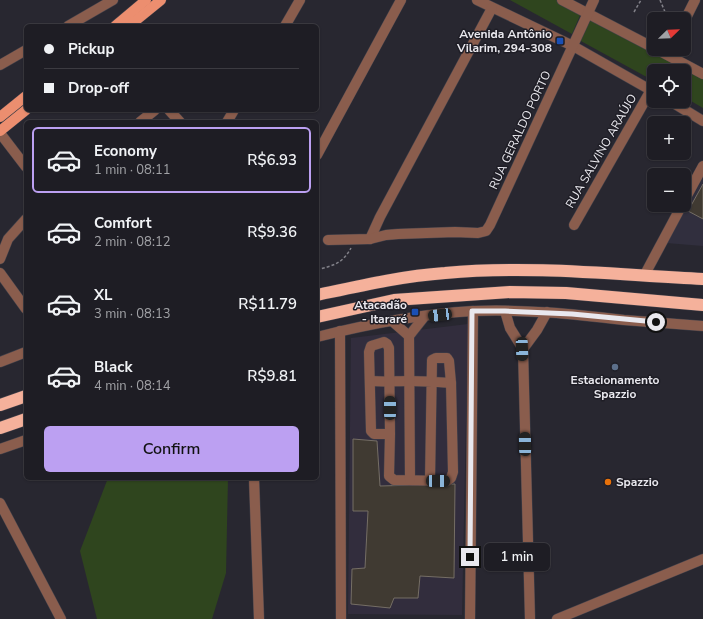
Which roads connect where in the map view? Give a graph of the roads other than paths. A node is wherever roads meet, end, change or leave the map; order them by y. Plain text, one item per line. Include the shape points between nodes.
1 (113, 0) edge
2 (161, 0) edge
3 (300, 0) edge
4 (401, 0) edge
5 (477, 0) edge
6 (562, 0) edge
7 (594, 0) edge
8 (695, 0) edge
9 (141, 2) edge
10 (492, 8) junction
11 (689, 12) edge
12 (588, 14) junction
13 (71, 24) edge
14 (117, 24) edge
15 (135, 24) edge
16 (286, 24) edge
17 (647, 45) edge
18 (572, 46) junction
19 (24, 51) edge
20 (675, 56) edge
21 (0, 65) edge
22 (703, 74) edge
23 (647, 88) edge
24 (24, 98) edge
25 (647, 100) edge
26 (682, 108) edge
27 (24, 112) edge
28 (152, 112) edge
29 (171, 112) edge
30 (0, 117) edge
31 (142, 120) edge
32 (178, 120) edge
33 (703, 120) edge
34 (0, 132) edge
35 (319, 151) edge
36 (24, 164) edge
37 (703, 166) edge
38 (691, 188) edge
39 (678, 212) edge
40 (24, 221) edge
41 (574, 225) dead end
42 (370, 239) junction
43 (328, 240) dead end
44 (0, 259) edge
45 (0, 273) edge
46 (644, 276) junction
47 (703, 279) edge
48 (319, 295) edge
49 (703, 305) edge
50 (24, 306) edge
51 (472, 311) junction
52 (505, 311) junction
53 (547, 312) junction
54 (319, 317) edge
55 (424, 317) junction
56 (392, 321) junction
57 (703, 326) edge
58 (340, 331) junction
59 (319, 336) edge
60 (409, 336) junction
61 (522, 349) junction
62 (24, 353) edge
63 (0, 362) edge
64 (371, 381) junction
65 (410, 381) junction
66 (389, 382) junction
67 (431, 382) junction
68 (451, 383) junction
69 (24, 397) edge
70 (0, 405) edge
71 (24, 420) edge
72 (0, 428) edge
73 (390, 434) junction
74 (24, 441) edge
75 (0, 449) edge
76 (254, 480) edge
77 (410, 480) junction
78 (430, 480) junction
79 (0, 503) edge
80 (703, 559) edge
81 (61, 619) edge
82 (259, 619) edge
83 (341, 619) edge
84 (470, 619) edge
85 (530, 619) edge
86 (557, 619) edge

1 - 13 street
2 - 15 main road
3 - 16 street
4 - 35 street
5 - 10 street
6 - 12 street
7 - 12 street, RUA GERALDO PORTO
8 - 11 street
9 - 14 main road
10 - 18 street
10 - 42 street
12 - 17 street
12 - 18 street, RUA GERALDO PORTO
18 - 23 street
18 - 42 street, RUA GERALDO PORTO via 486,232 398,234
19 - 21 street
20 - 22 street
24 - 30 main road
25 - 41 street, RUA SALVINO ARAÚJO
26 - 33 street
27 - 34 main road
28 - 31 street
29 - 32 street
34 - 36 street
37 - 38 street
39 - 46 street
40 - 44 street via 8,239
42 - 43 street
45 - 50 street
46 - 47 highway
46 - 48 highway via 547,270 446,272 395,279
49 - 54 highway via 566,293 510,292 394,300
51 - 52 street
51 - 55 street
51 - 84 street
52 - 53 street
52 - 61 street via 510,328
53 - 57 street
53 - 61 street
55 - 56 street
55 - 60 street
56 - 58 street
56 - 60 street
58 - 59 street
58 - 83 street
60 - 65 street
61 - 85 street
62 - 63 street
64 - 66 street
64 - 66 street via 371,346 384,342 389,348
64 - 73 street via 371,431 374,434
65 - 66 street
65 - 67 street
65 - 77 street
66 - 73 street
67 - 68 street
67 - 68 street via 432,360 447,358
67 - 78 street
68 - 78 street via 453,472 447,481
69 - 70 highway
71 - 72 highway
73 - 77 street via 389,476 394,480
74 - 75 street
76 - 82 street
77 - 78 street
79 - 81 street
80 - 86 street

